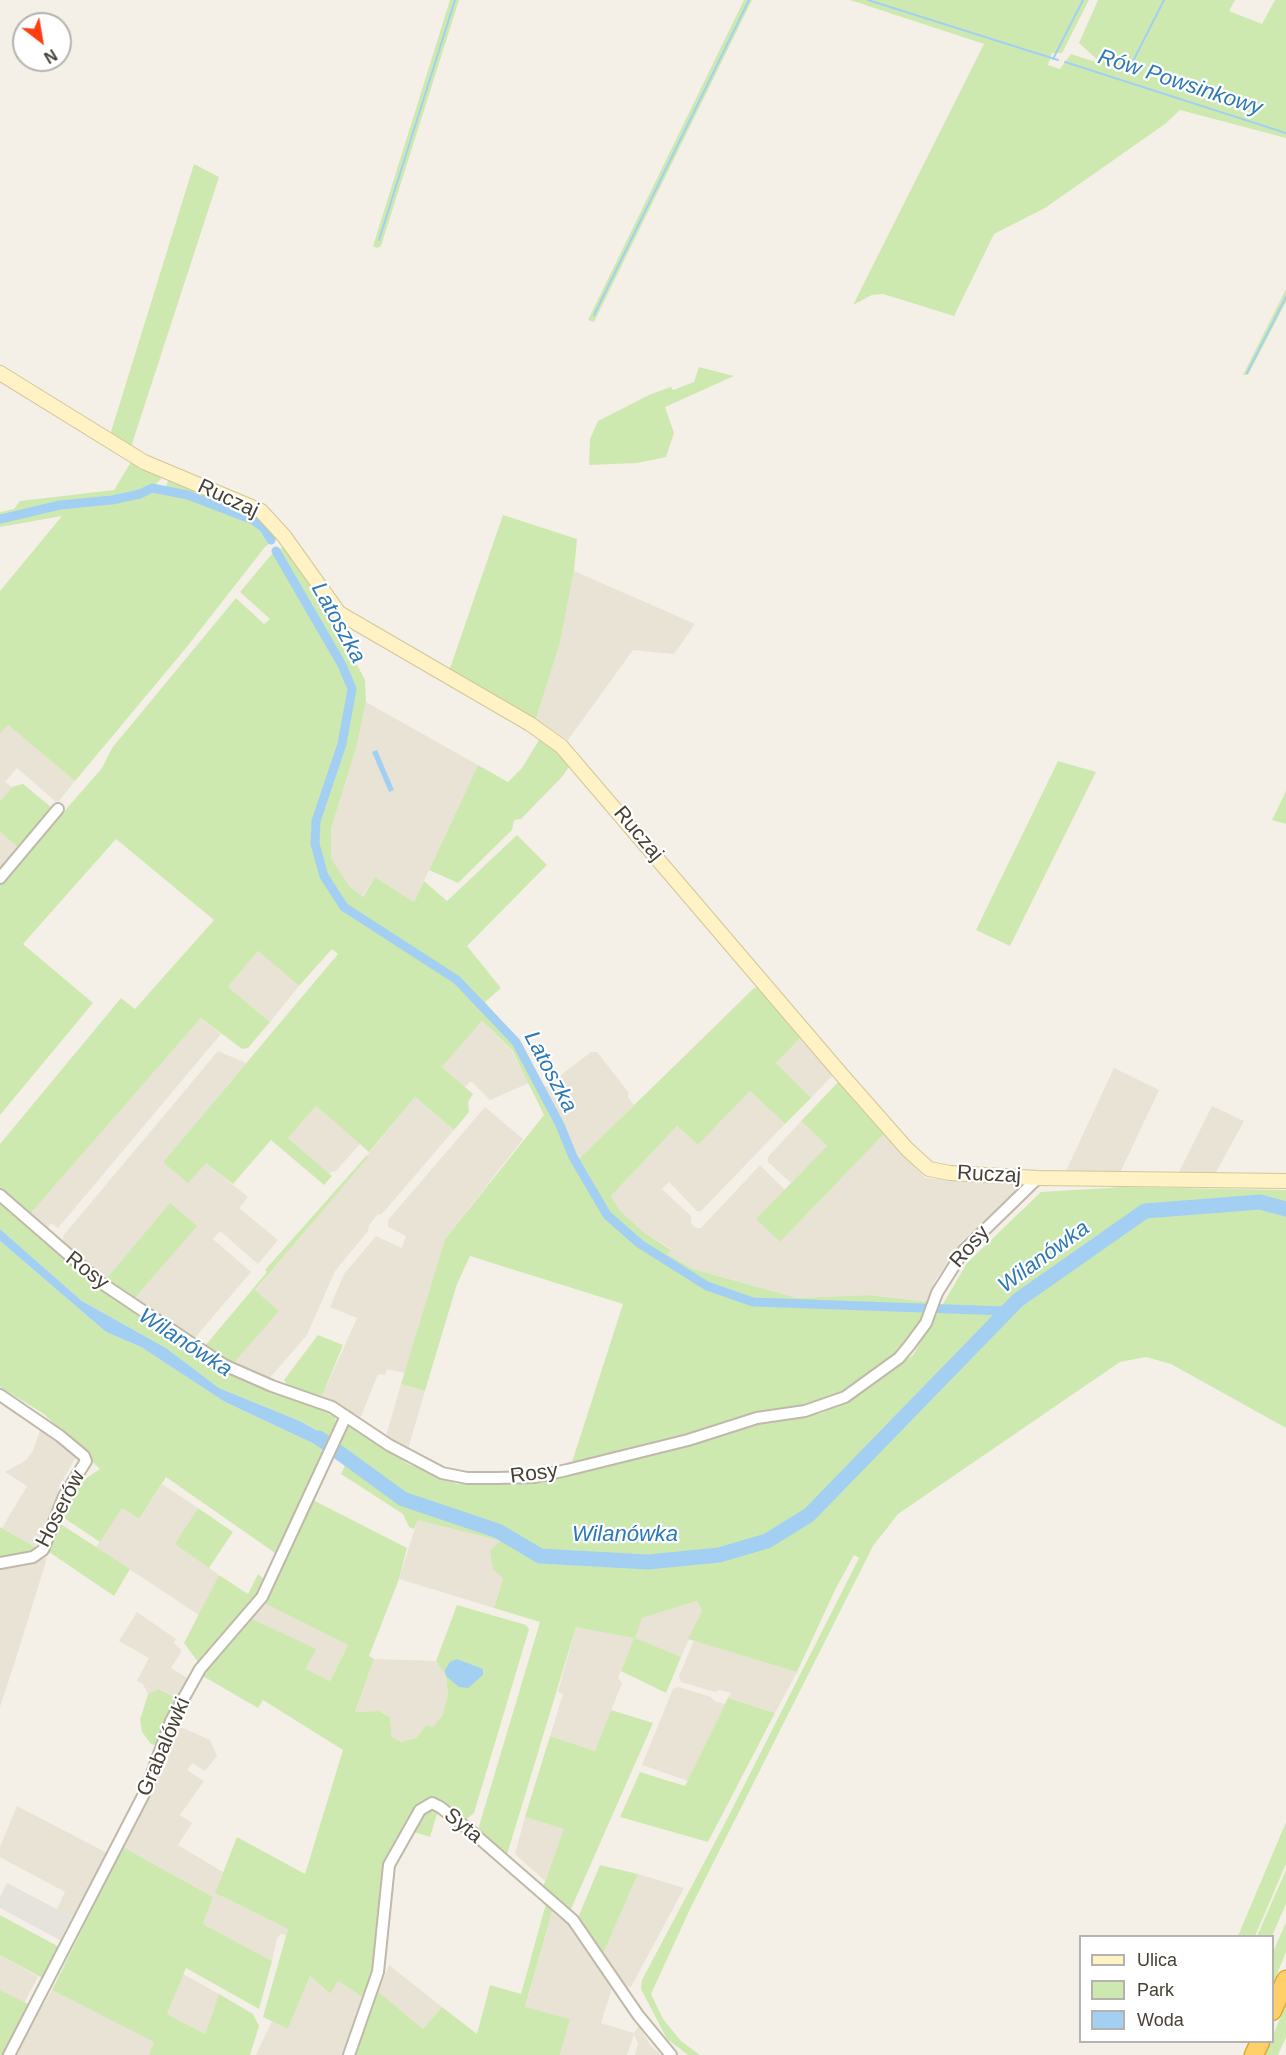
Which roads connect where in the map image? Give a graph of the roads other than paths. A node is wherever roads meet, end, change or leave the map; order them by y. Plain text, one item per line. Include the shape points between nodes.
1 (0, 373) edge
2 (58, 809) dead end
3 (0, 878) edge
4 (1038, 1178) junction
5 (1286, 1181) edge
6 (0, 1196) edge
7 (0, 1395) edge
8 (346, 1416) junction
9 (0, 1563) edge
10 (1286, 1980) edge
11 (1274, 2007) edge
12 (9, 2055) edge
13 (349, 2055) edge
14 (670, 2055) edge

1 - 4 street, Ruczaj via 144,462 261,511 284,536 339,613 561,746 923,1165 950,1173
2 - 3 street
4 - 5 street, Ruczaj
4 - 8 street, Rosy via 964,1250 937,1293 926,1323 899,1358 830,1404 757,1418 688,1440 535,1477 467,1478 442,1473
6 - 8 street, Rosy via 100,1282 194,1348 224,1365
7 - 9 street, Hoserów via 60,1436 86,1461 64,1496 43,1550 33,1557
8 - 12 street, Grabalówki via 262,1597 200,1669 171,1721 146,1790
10 - 11 highway
13 - 14 street, Syta via 376,1981 389,1865 420,1810 432,1803 573,1920

